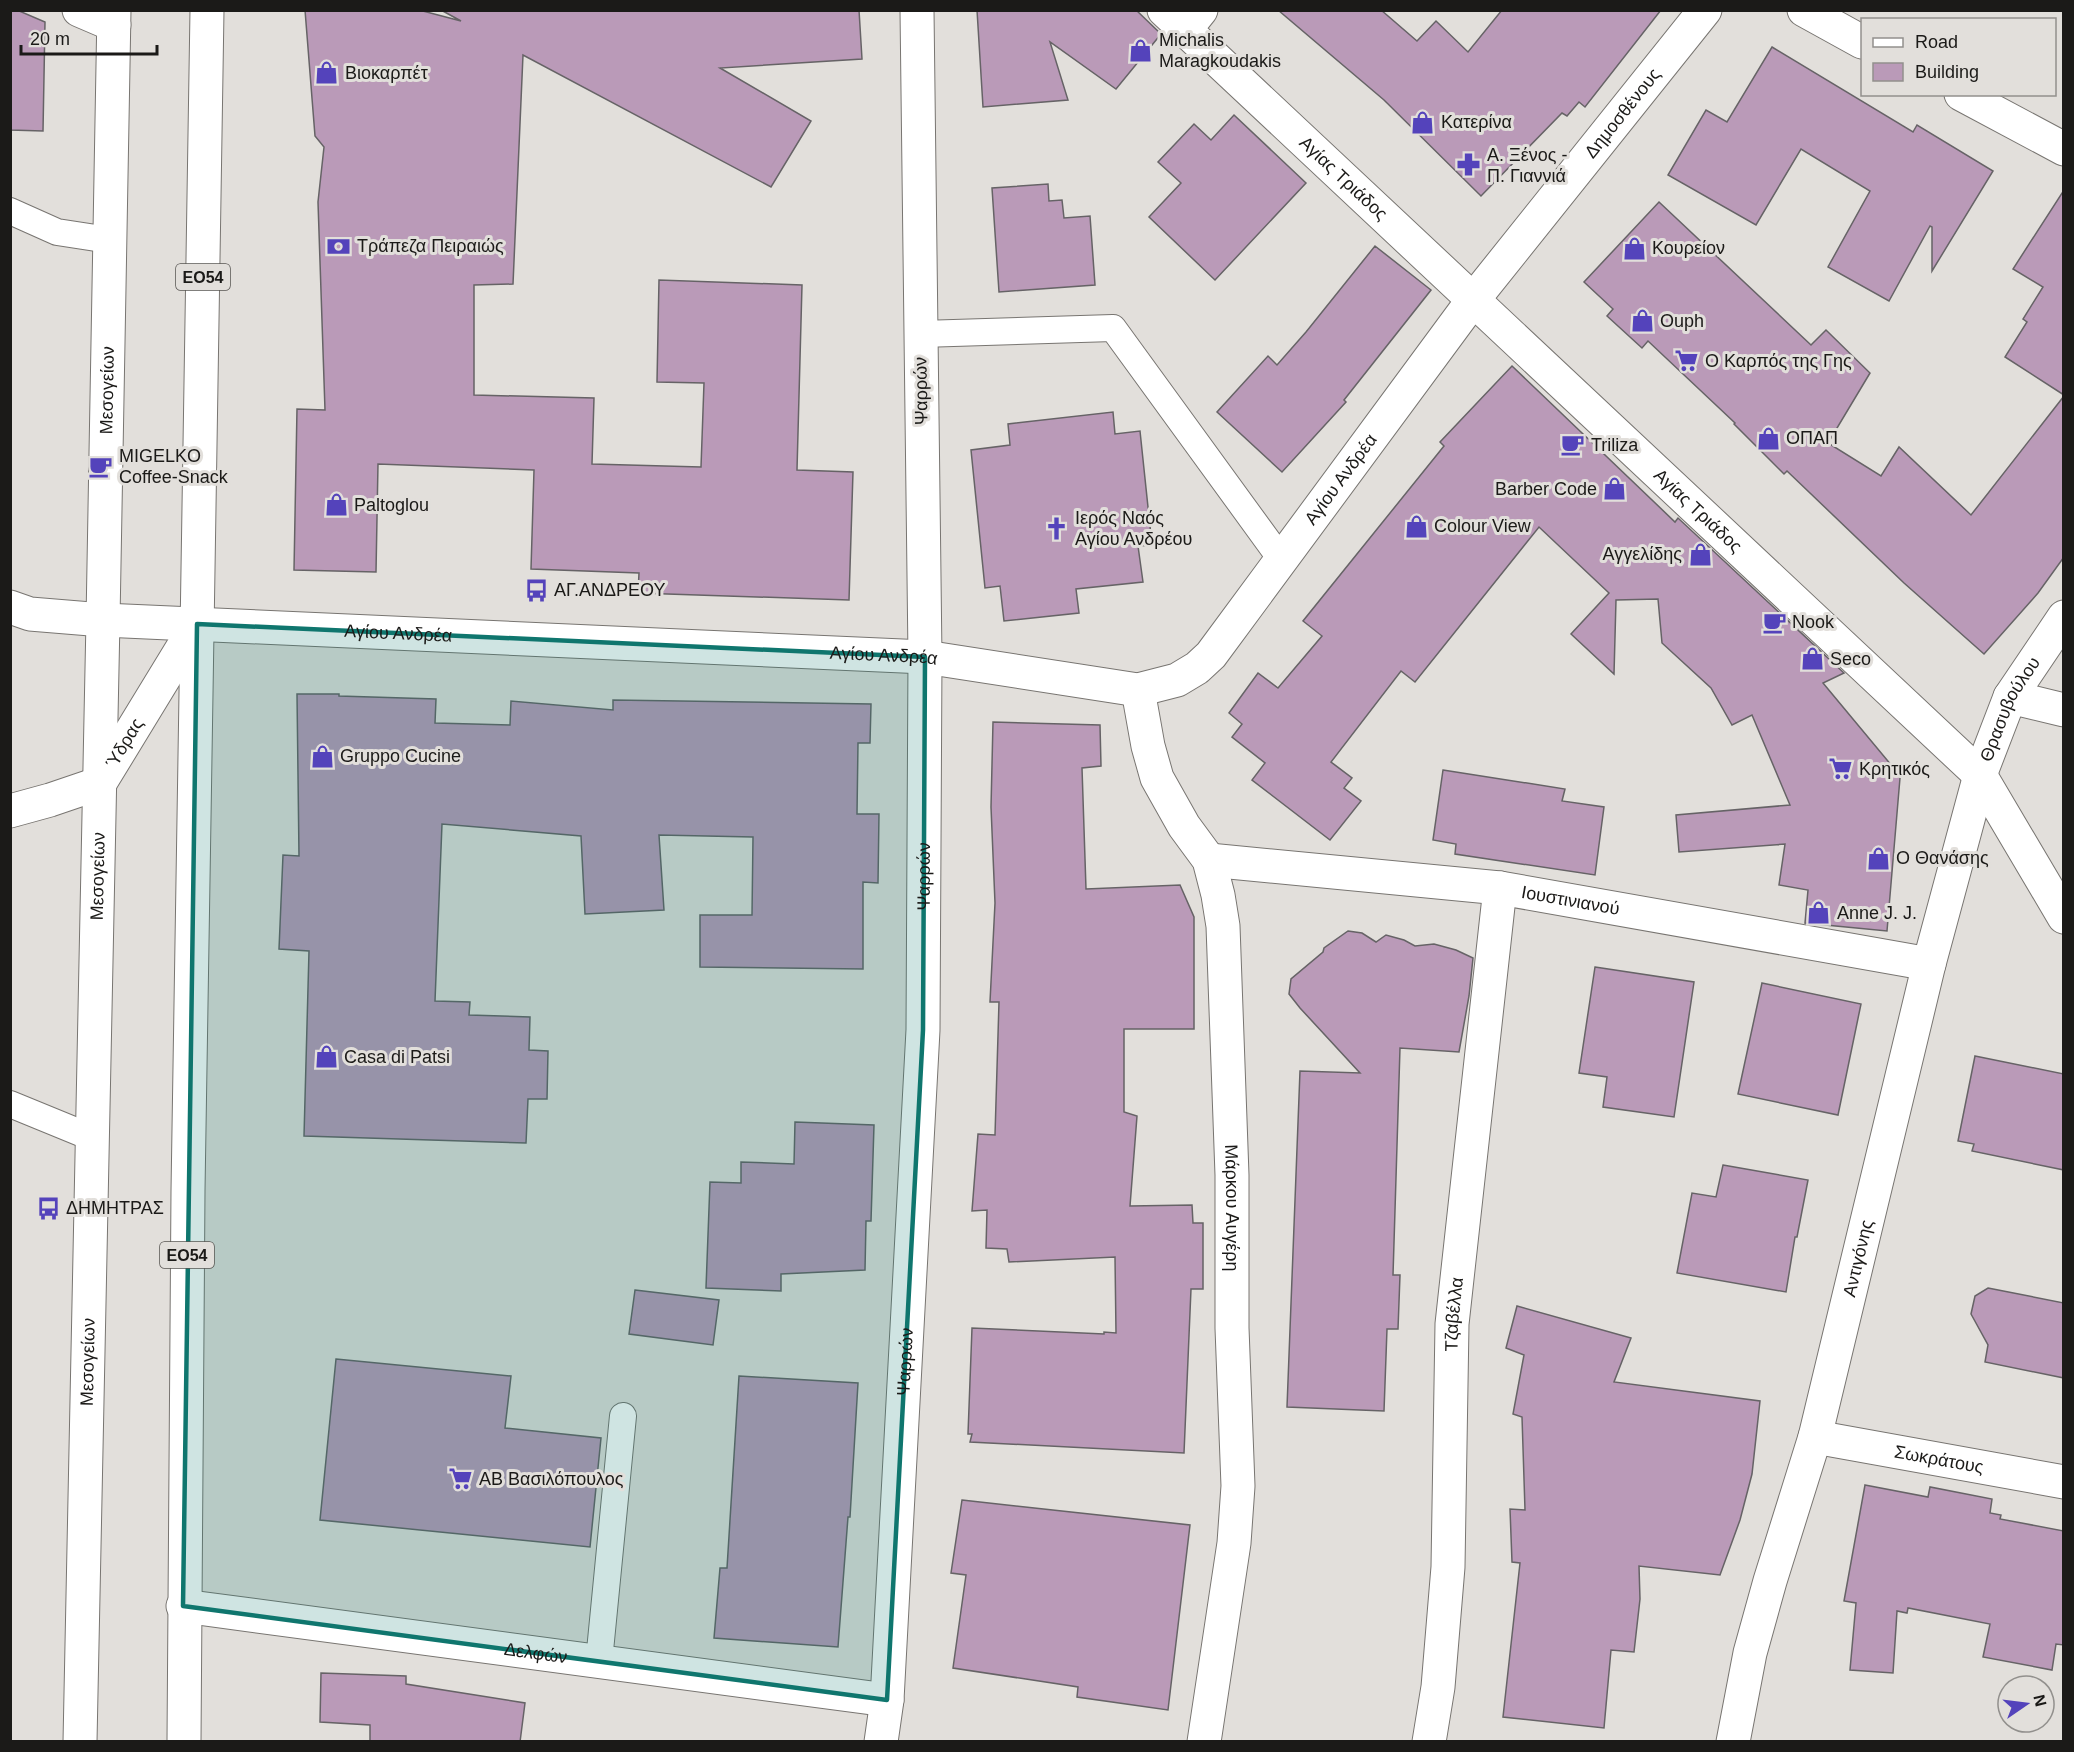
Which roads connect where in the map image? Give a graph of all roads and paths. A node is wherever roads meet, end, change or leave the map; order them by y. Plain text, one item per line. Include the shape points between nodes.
1 (79, 10) edge
2 (207, 10) edge
3 (916, 10) edge
4 (1705, 10) edge
5 (1804, 10) edge
6 (1183, 17) edge
7 (114, 18) edge
8 (1861, 41) edge
9 (1965, 96) edge
10 (2064, 149) edge
11 (10, 211) edge
12 (110, 240) junction
13 (1473, 300) junction
14 (921, 334) junction
15 (1281, 559) junction
16 (10, 606) edge
17 (2064, 617) edge
18 (103, 620) junction
19 (196, 624) junction
20 (925, 657) junction
21 (1138, 690) junction
22 (2010, 697) junction
23 (2064, 710) edge
24 (1980, 775) junction
25 (100, 783) junction
26 (10, 811) edge
27 (1209, 860) junction
28 (1500, 888) junction
29 (2064, 917) edge
30 (1929, 964) junction
31 (10, 1104) edge
32 (93, 1138) junction
33 (623, 1416) dead end
34 (1815, 1437) junction
35 (2064, 1482) edge
36 (183, 1605) junction
37 (599, 1661) junction
38 (887, 1700) junction
39 (80, 1742) edge
40 (184, 1742) edge
41 (880, 1742) edge
42 (1204, 1742) edge
43 (1430, 1742) edge
44 (1733, 1742) edge

1 - 7 street
2 - 19 street, ΕΟ54
3 - 14 street, Ψαρρών
4 - 13 street, Δημοσθένους
5 - 8 street
6 - 13 street, Αγίας Τριάδος
7 - 12 street, Μεσογείων
9 - 10 street
11 - 12 lane via 57,232
12 - 18 street, Μεσογείων
13 - 15 street, Αγίου Ανδρέα
13 - 24 street, Αγίας Τριάδος
14 - 15 lane via 1113,328
14 - 20 street, Ψαρρών
15 - 21 street, Αγίου Ανδρέα via 1211,655 1197,668 1177,680
16 - 18 street, Αγίου Ανδρέα via 30,614
17 - 22 street, Θρασυβούλου
18 - 19 street, Αγίου Ανδρέα
18 - 25 street, Μεσογείων
19 - 20 street, Αγίου Ανδρέα
19 - 25 street, Ύδρας
19 - 36 street, ΕΟ54
20 - 21 street, Αγίου Ανδρέα
20 - 38 street, Ψαρρών via 923,1030
21 - 27 street, Μάρκου Αυγέρη via 1157,778
22 - 23 street
22 - 24 street, Θρασυβούλου
24 - 29 street, Αγίας Τριάδος
24 - 30 street, Αντιγόνης
25 - 26 street, Ύδρας
25 - 32 street, Μεσογείων
27 - 28 street, Ιουστινιανού
27 - 42 street, Μάρκου Αυγέρη via 1223,926 1238,1486 1234,1543
28 - 30 street, Ιουστινιανού
28 - 43 street, Τζαβέλλα via 1452,1324 1448,1567
30 - 34 street, Αντιγόνης
31 - 32 lane
32 - 39 street, Μεσογείων
33 - 37 lane
34 - 35 street, Σωκράτους
34 - 44 street, Αντιγόνης via 1750,1653
36 - 37 street, Δελφών
36 - 40 street, ΕΟ54
37 - 38 street, Δελφών
38 - 41 street, Ψαρρών

